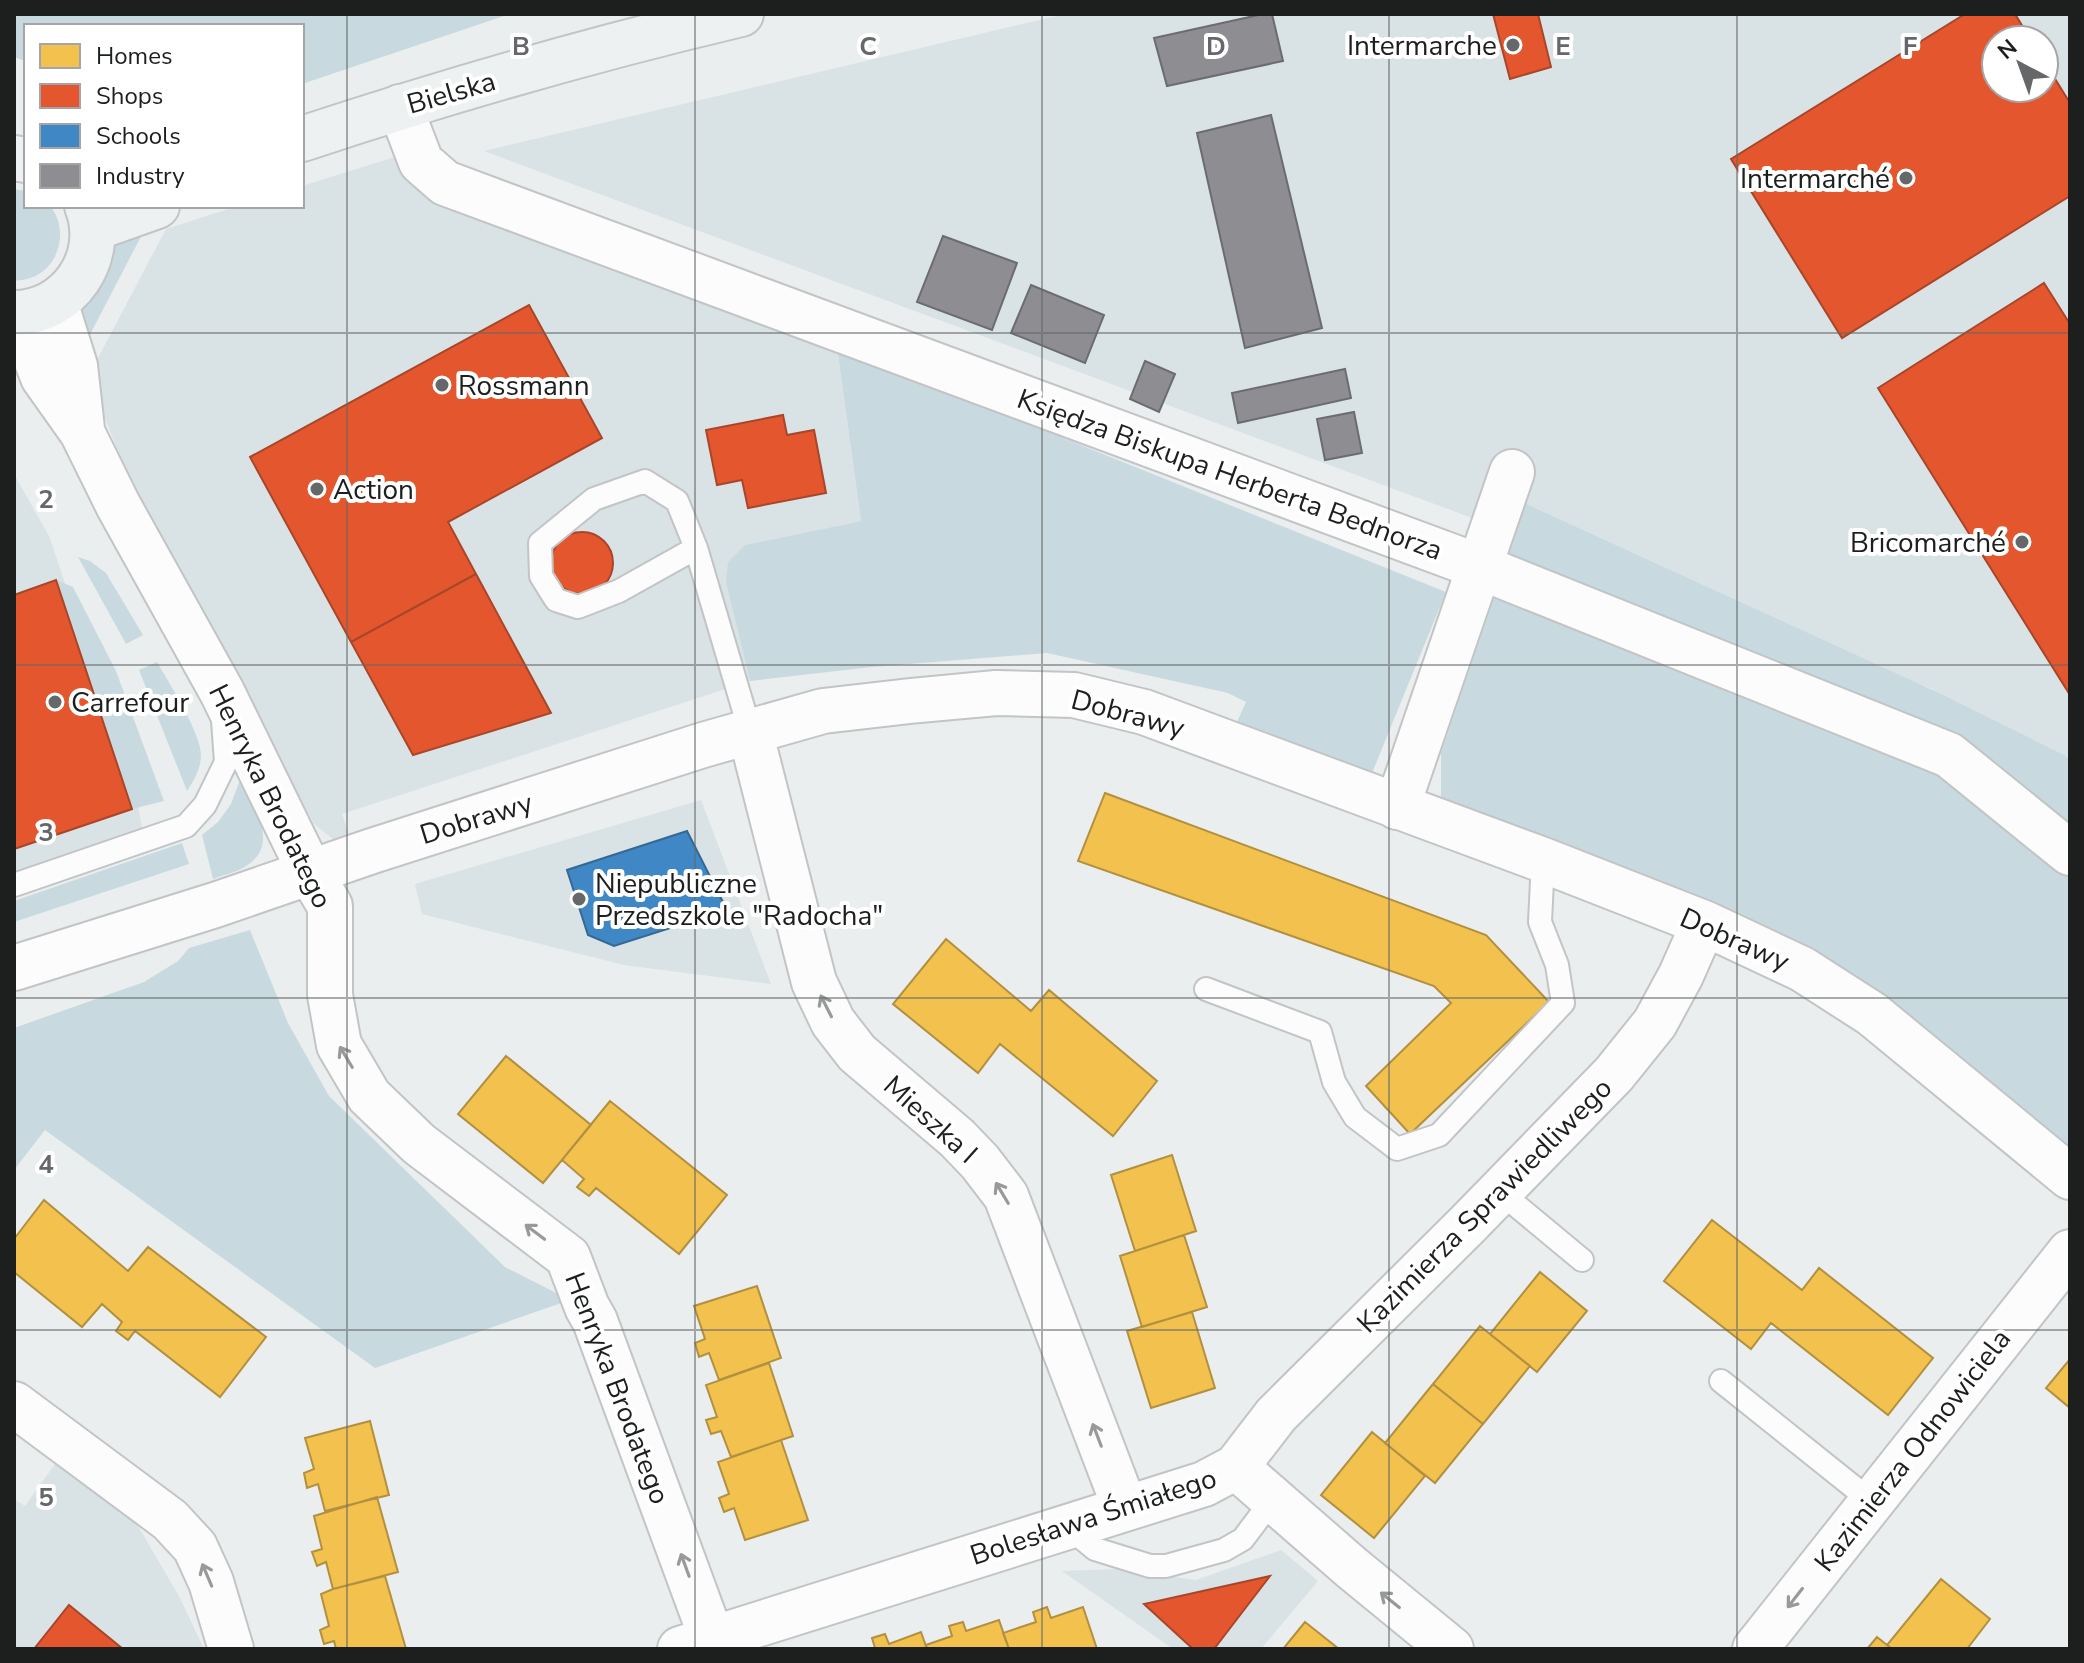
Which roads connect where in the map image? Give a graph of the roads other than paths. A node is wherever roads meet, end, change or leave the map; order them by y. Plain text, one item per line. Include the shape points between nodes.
1 (741, 14) edge
2 (400, 107) junction
3 (304, 138) edge
4 (145, 208) edge
5 (90, 217) edge
6 (29, 309) edge
7 (1512, 472) dead end
8 (696, 548) junction
9 (1480, 567) junction
10 (222, 692) junction
11 (750, 731) junction
12 (1397, 807) junction
13 (2070, 853) edge
14 (1543, 860) junction
15 (310, 872) junction
16 (14, 885) edge
17 (1704, 923) junction
18 (14, 968) edge
19 (1206, 989) dead end
20 (2070, 1177) edge
21 (1500, 1192) junction
22 (2070, 1252) edge
23 (1582, 1260) dead end
24 (1721, 1381) dead end
25 (14, 1404) edge
26 (1236, 1467) junction
27 (1273, 1499) junction
28 (1871, 1501) junction
29 (1125, 1508) junction
30 (1067, 1526) junction
31 (696, 1644) edge
32 (231, 1649) edge
33 (1451, 1649) edge
34 (1755, 1649) edge

1 - 2 main road, Bielska via 626,41
2 - 3 main road, Bielska
2 - 9 street, Księdza Biskupa Herberta Bednorza via 421,162 445,183
4 - 5 main road
5 - 6 main road via 92,251 84,271 72,289
6 - 10 street, Henryka Brodatego via 43,377 82,432
7 - 9 street
8 - 8 lane via 677,501 645,481 594,499 540,543 541,576 556,600 578,607 619,591
8 - 11 lane
9 - 12 street
9 - 13 street, Księdza Biskupa Herberta Bednorza via 1949,755
10 - 15 street, Henryka Brodatego
10 - 16 lane via 226,762 205,805 186,826
11 - 12 street, Dobrawy via 823,711 896,702 996,693 1074,695 1144,712
11 - 15 street, Dobrawy
29 -> 11 street, Mieszka I via 1006,1196 957,1138 857,1053 833,1022 814,982
12 - 14 street, Dobrawy
14 - 17 street, Dobrawy
14 - 19 lane via 1540,922 1557,965 1563,1003 1439,1135 1397,1149 1355,1117 1334,1082 1320,1032
15 - 18 street, Dobrawy
31 -> 15 street, Henryka Brodatego via 595,1321 568,1257 419,1144 369,1096 339,1045 330,995 330,906
17 - 20 street, Dobrawy via 1802,969 1872,1014
17 - 21 street, Kazimierza Sprawiedliwego via 1655,1023 1614,1074
21 - 23 lane
21 - 26 street, Kazimierza Sprawiedliwego via 1276,1415
22 - 28 street, Kazimierza Odnowiciela
24 - 28 lane
32 -> 25 street via 195,1547 170,1520
26 - 27 street, Bolesława Śmiałego
26 - 29 street, Bolesława Śmiałego via 1204,1484
27 - 30 lane via 1243,1539 1224,1550 1166,1566 1095,1549
33 -> 27 street, Bolesława Śmiałego
28 -> 34 street, Kazimierza Odnowiciela
29 - 30 street, Bolesława Śmiałego
30 - 31 street, Bolesława Śmiałego

